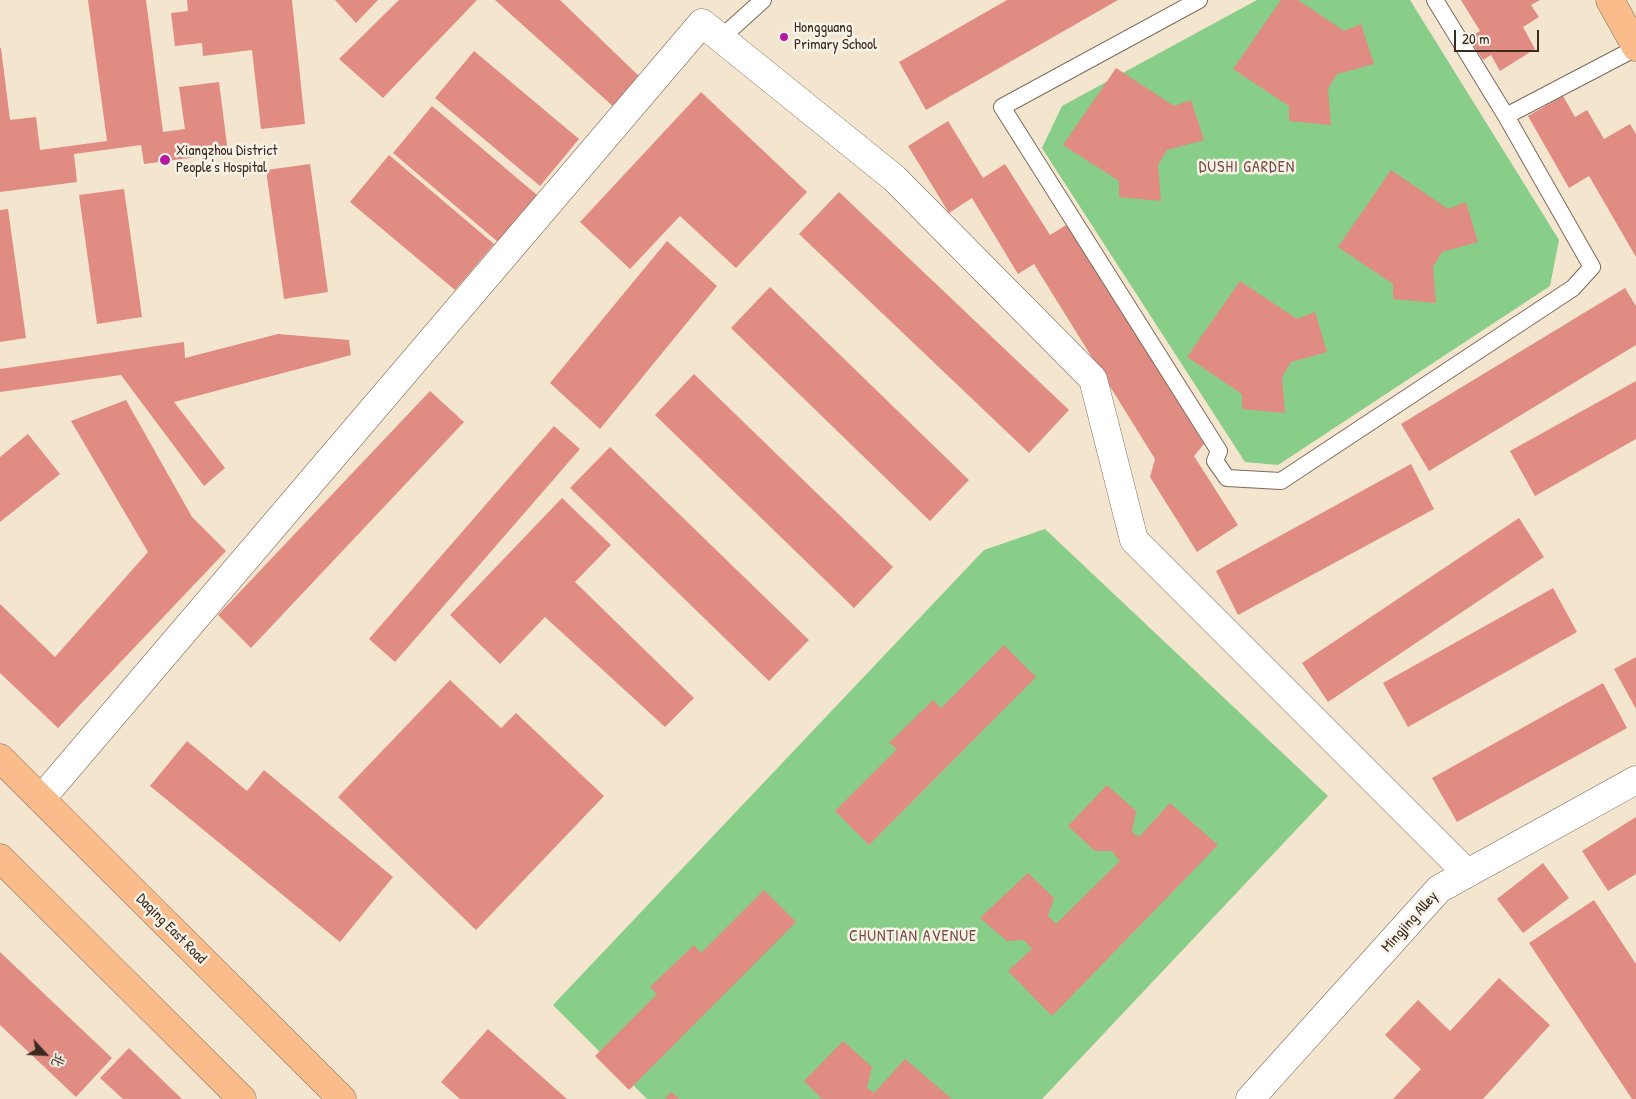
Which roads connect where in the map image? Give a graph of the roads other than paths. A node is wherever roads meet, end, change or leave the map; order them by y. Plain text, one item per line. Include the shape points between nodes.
1 (763, 0) edge
2 (1199, 0) edge
3 (1435, 0) edge
4 (1610, 0) edge
5 (722, 38) junction
6 (1636, 47) edge
7 (1506, 116) junction
8 (0, 758) edge
9 (1636, 780) edge
10 (41, 799) junction
11 (0, 858) edge
12 (1467, 874) junction
13 (242, 1099) edge
14 (342, 1099) edge
15 (1250, 1099) edge

1 - 5 lane
2 - 7 lane via 1002,107 1219,451 1215,460 1227,478 1281,481 1573,288 1592,267
3 - 7 lane
4 - 6 main road
5 - 10 street via 702,23
5 - 12 street via 894,178 1093,379 1134,540
6 - 7 lane
8 - 10 main road, Daqing East Road
9 - 12 street, Mingjing Alley
10 - 14 main road, Daqing East Road
11 - 13 main road
12 - 15 street, Mingjing Alley via 1438,889

